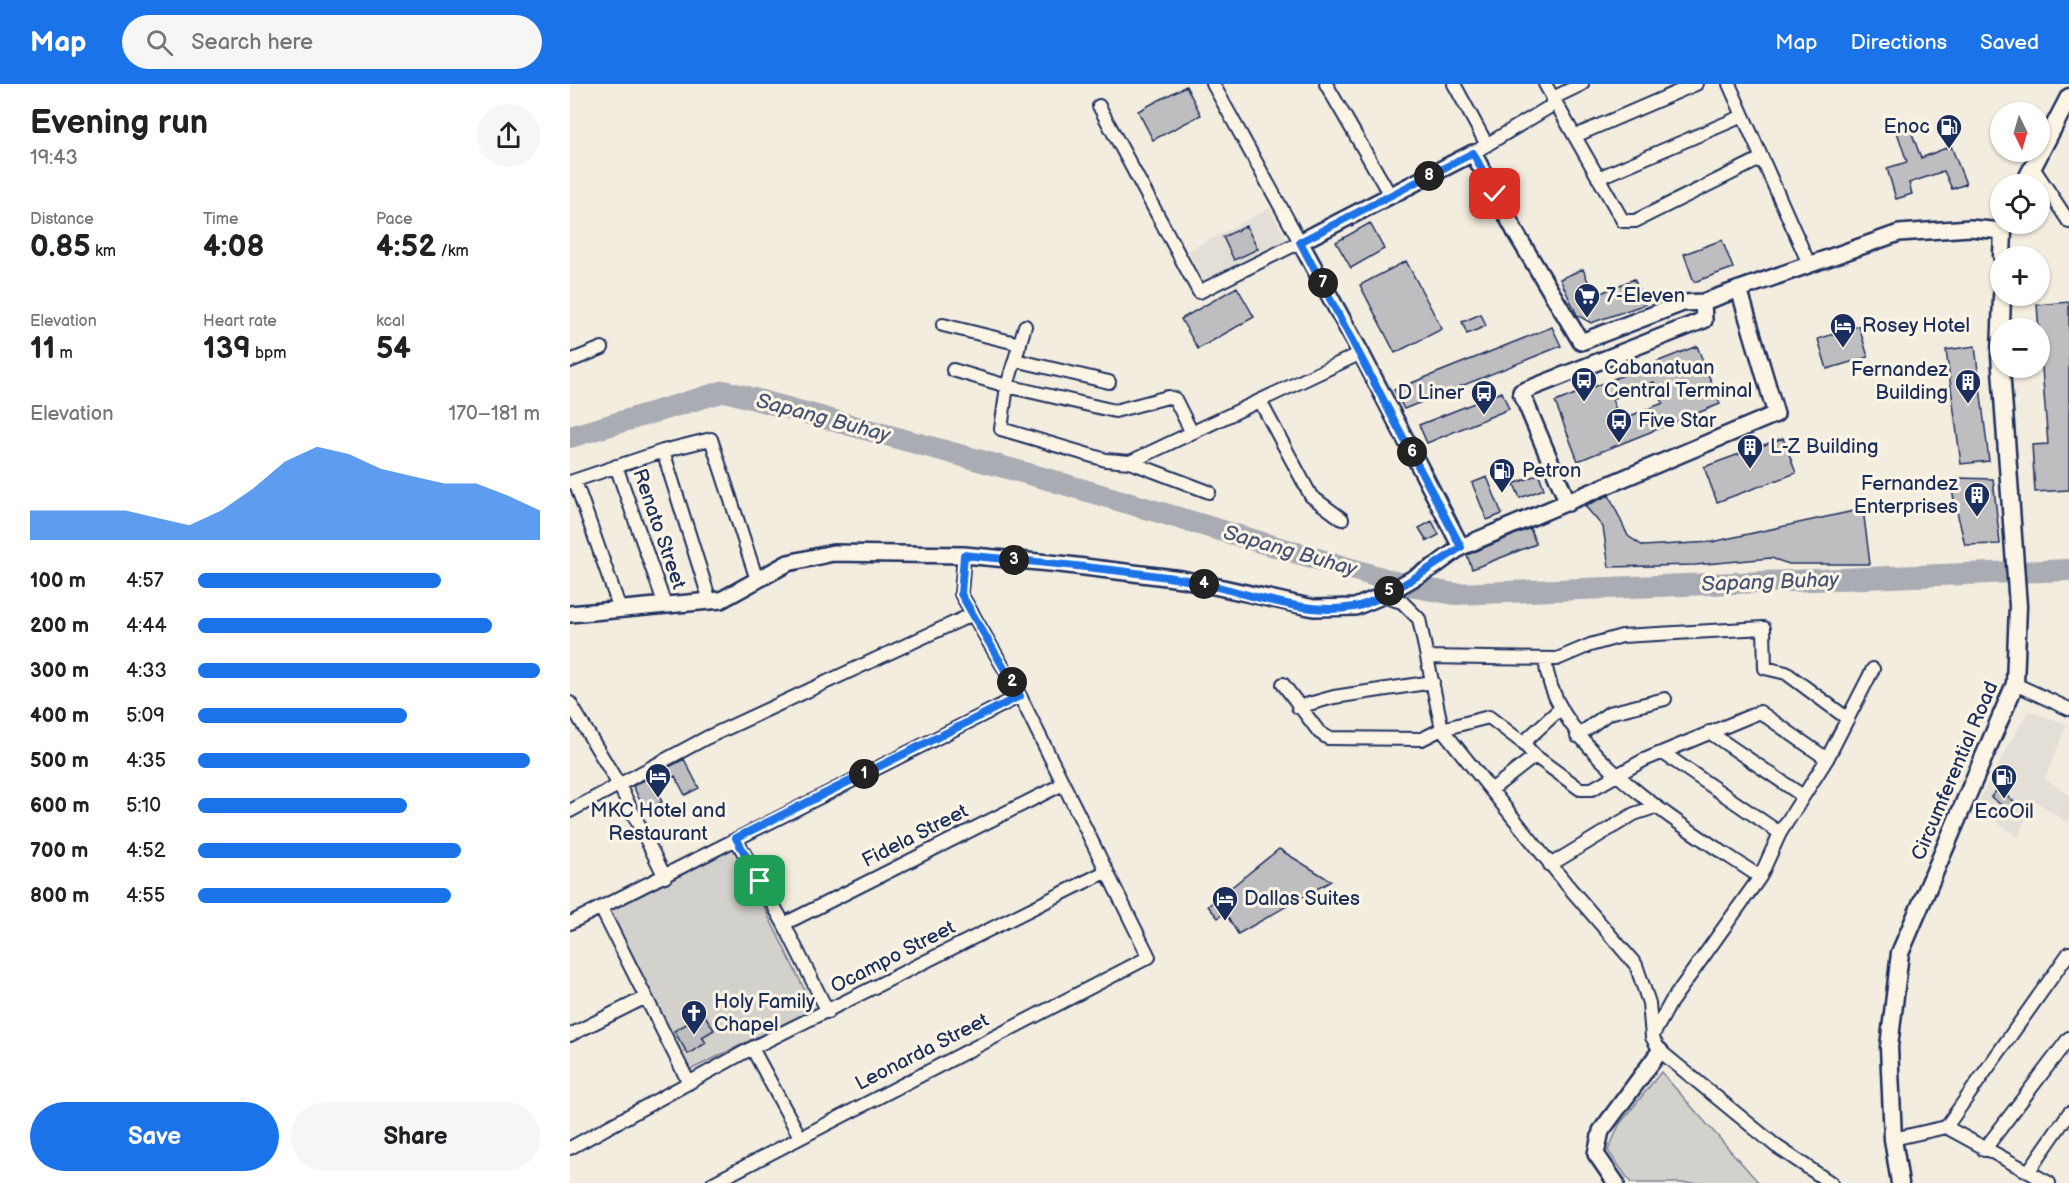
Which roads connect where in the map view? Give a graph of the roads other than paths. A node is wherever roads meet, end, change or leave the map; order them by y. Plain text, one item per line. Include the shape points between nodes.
1 (1213, 84) edge
2 (1326, 84) edge
3 (1454, 84) edge
4 (1545, 84) edge
5 (1582, 84) edge
6 (1696, 84) edge
7 (1729, 84) edge
8 (2069, 97) edge
9 (1553, 98) junction
10 (1099, 106) dead end
11 (1743, 116) junction
12 (1575, 136) junction
13 (1487, 145) junction
14 (1473, 153) junction
15 (1762, 158) junction
16 (2032, 166) junction
17 (2028, 174) edge
18 (1598, 178) junction
19 (1390, 195) junction
20 (2069, 222) edge
21 (1990, 227) edge
22 (1300, 242) junction
23 (1809, 264) junction
24 (1739, 289) junction
25 (1703, 302) junction
26 (2002, 306) edge
27 (943, 325) dead end
28 (1025, 326) dead end
29 (1020, 344) junction
30 (602, 348) dead end
31 (1361, 353) junction
32 (1015, 360) junction
33 (570, 361) edge
34 (953, 370) dead end
35 (1109, 382) dead end
36 (1007, 386) junction
37 (1260, 401) junction
38 (1192, 433) junction
39 (663, 451) junction
40 (1130, 462) junction
41 (616, 466) junction
42 (572, 482) edge
43 (1209, 492) dead end
44 (1568, 503) junction
45 (1342, 519) dead end
46 (1461, 547) junction
47 (964, 555) junction
48 (757, 580) junction
49 (1387, 593) junction
50 (710, 601) junction
51 (665, 605) junction
52 (620, 609) junction
53 (570, 613) edge
54 (973, 614) junction
55 (1428, 657) junction
56 (1545, 660) junction
57 (1873, 669) dead end
58 (1433, 682) junction
59 (1283, 684) dead end
60 (2015, 684) junction
61 (1020, 696) junction
62 (1665, 699) dead end
63 (570, 703) edge
64 (1298, 706) junction
65 (1560, 709) junction
66 (2069, 709) edge
67 (1848, 719) junction
68 (1442, 729) junction
69 (1709, 732) junction
70 (1577, 736) junction
71 (1523, 743) junction
72 (1663, 753) junction
73 (1535, 756) junction
74 (1827, 759) junction
75 (1620, 775) junction
76 (1063, 784) junction
77 (619, 785) junction
78 (1491, 790) junction
79 (1803, 796) junction
80 (1656, 807) junction
81 (570, 811) edge
82 (1780, 833) junction
83 (736, 838) junction
84 (1550, 865) junction
85 (1107, 871) junction
86 (665, 877) junction
87 (1760, 877) junction
88 (601, 908) junction
89 (570, 923) edge
90 (784, 924) junction
91 (2069, 953) edge
92 (644, 998) junction
93 (828, 1012) junction
94 (570, 1035) edge
95 (1652, 1037) junction
96 (2069, 1038) edge
97 (752, 1048) junction
98 (1660, 1051) junction
99 (689, 1083) junction
100 (2069, 1113) edge
101 (1946, 1127) junction
102 (800, 1137) junction
103 (1893, 1139) junction
104 (570, 1148) edge
105 (1984, 1150) junction
106 (2028, 1172) junction
107 (713, 1183) edge
108 (1616, 1183) edge
109 (1831, 1183) edge
110 (1900, 1183) edge
111 (2049, 1183) edge

1 - 22 street
2 - 19 street
3 - 13 street
4 - 9 street
5 - 9 street
6 - 12 street
7 - 11 street
8 - 16 main road
9 - 12 street
9 - 13 street via 1551,106
10 - 22 street via 1198,292
11 - 15 street
11 - 18 street
12 - 18 street
13 - 14 street
14 - 19 street
14 - 25 street via 1581,342 1683,303
15 - 18 street via 1635,221 1623,221
15 - 23 street
16 - 17 main road
16 - 20 street
19 - 22 street
21 - 23 street via 1899,233
22 - 31 street
23 - 24 street
24 - 25 street
24 - 44 street via 1776,414
25 - 44 street via 1704,320 1521,392
26 - 60 main road, Circumferential Road via 2000,355 2018,606
27 - 29 street
28 - 29 street
29 - 32 street
30 - 33 street
31 - 37 street
31 - 46 street
32 - 35 street
32 - 36 street
34 - 36 street
36 - 38 street via 1115,411 1168,397 1175,399
36 - 40 street via 1001,429 1106,460
37 - 38 street
37 - 45 street via 1311,496
38 - 40 street
39 - 41 street
39 - 48 street via 711,439
39 - 50 street
40 - 43 street
41 - 42 street
41 - 51 street, Renato Street
42 - 52 street
44 - 46 street
46 - 49 street
47 - 48 street via 833,553 788,563
47 - 49 street via 1182,579 1314,608 1355,607
47 - 54 street via 961,594
48 - 50 street via 721,600
49 - 55 street via 1419,619
50 - 51 street
51 - 52 street
52 - 53 street
54 - 61 street
54 - 77 street via 706,738
55 - 56 street
55 - 58 street
56 - 65 street via 1546,675
56 - 67 street via 1622,636 1764,628 1765,668 1786,673
57 - 67 street
58 - 64 street
58 - 68 street
59 - 64 street
60 - 66 street
60 - 103 main road, Circumferential Road via 1900,953 1889,1047
61 - 76 street
61 - 83 street
62 - 70 street via 1609,713
63 - 77 street
64 - 68 street via 1318,732 1328,738 1422,739
65 - 70 street
65 - 71 street
67 - 74 street
68 - 71 street via 1489,717
68 - 78 street
69 - 72 street
69 - 74 street via 1760,712
69 - 79 street
70 - 75 street
71 - 73 street
72 - 75 street
72 - 82 street
73 - 75 street via 1580,789 1592,789
73 - 78 street
74 - 79 street
75 - 80 street
76 - 85 street
76 - 90 street, Fidela Street
77 - 81 street
77 - 86 street
78 - 84 street
79 - 82 street
80 - 84 street via 1634,814
80 - 87 street
82 - 87 street
83 - 86 street
83 - 90 street
84 - 95 street via 1636,965 1649,1003
85 - 93 street, Ocampo Street
85 - 102 street, Leonarda Street via 1149,957
86 - 88 street
87 - 95 street via 1671,1002
88 - 89 street
88 - 92 street
90 - 93 street
91 - 101 street
92 - 94 street
92 - 99 street
93 - 97 street, Ocampo Street
95 - 98 street
96 - 105 street
97 - 99 street, Ocampo Street
97 - 102 street
98 - 108 street via 1601,1131 1596,1154
98 - 109 street via 1776,1146
99 - 104 street, Ocampo Street
100 - 106 street
101 - 103 street
101 - 105 street
102 - 107 street, Leonarda Street
103 - 110 main road, Circumferential Road
105 - 106 street
106 - 111 street

